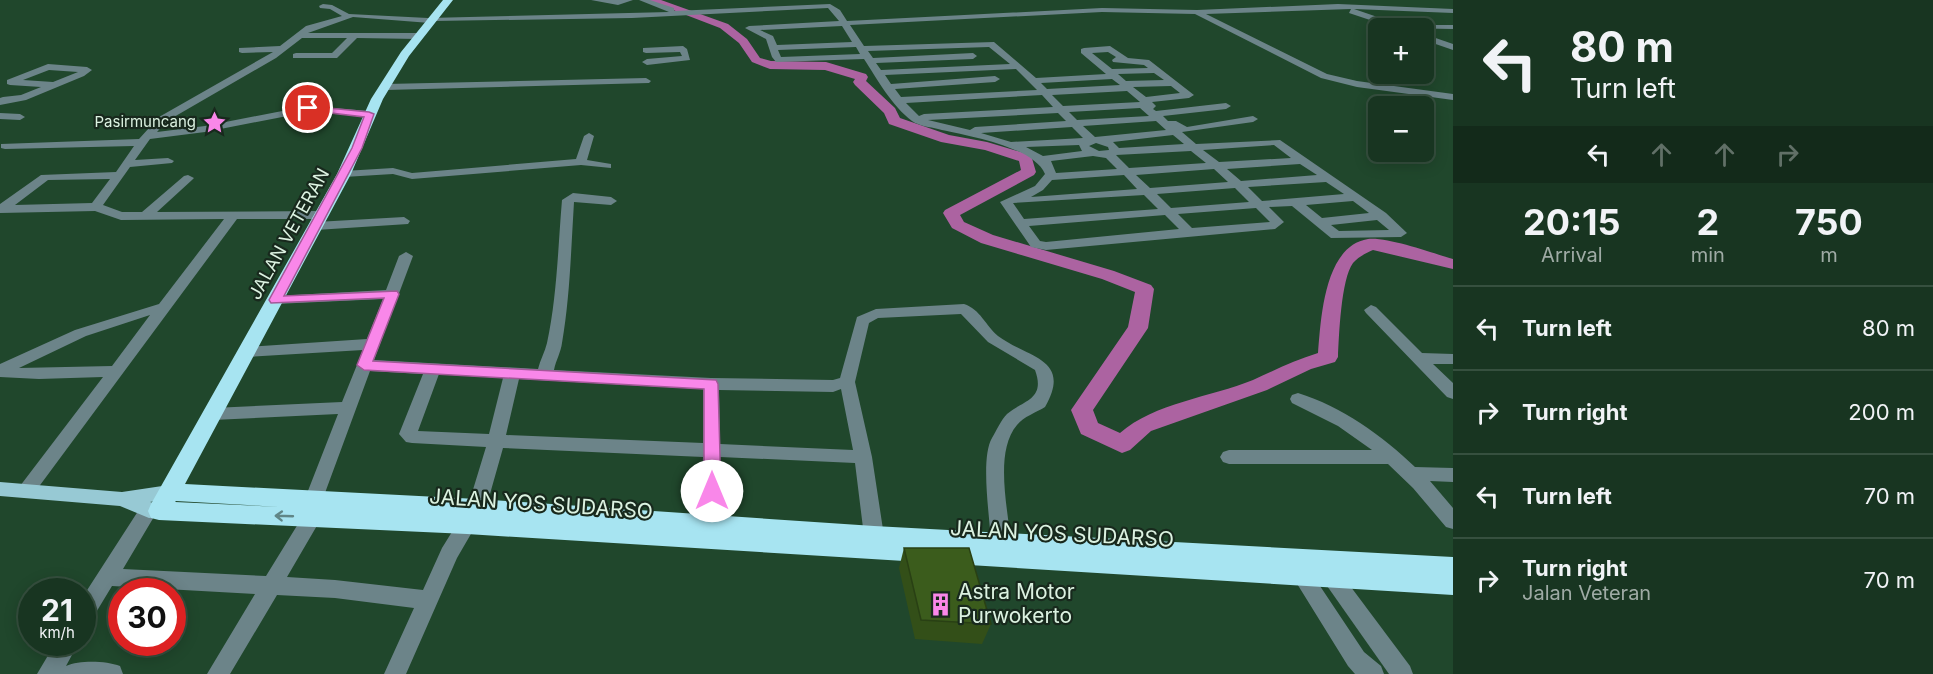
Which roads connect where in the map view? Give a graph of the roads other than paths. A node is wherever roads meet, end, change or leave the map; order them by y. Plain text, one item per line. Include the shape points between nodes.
1 (333, 0) edge
2 (448, 0) edge
3 (595, 0) edge
4 (629, 0) edge
5 (643, 0) edge
6 (1298, 0) edge
7 (1324, 0) edge
8 (843, 2) dead end
9 (813, 3) edge
10 (691, 4) dead end
11 (759, 4) edge
12 (827, 6) junction
13 (1338, 6) junction
14 (1310, 7) junction
15 (1403, 9) junction
16 (700, 11) junction
17 (1453, 11) edge
18 (1198, 12) junction
19 (680, 13) junction
20 (743, 14) junction
21 (838, 14) junction
22 (348, 16) junction
23 (1420, 18) edge
24 (431, 20) junction
25 (844, 24) junction
26 (1453, 27) edge
27 (749, 28) junction
28 (851, 33) junction
29 (839, 34) dead end
30 (298, 35) junction
31 (355, 35) junction
32 (419, 36) junction
33 (782, 37) dead end
34 (770, 38) junction
35 (1434, 40) edge
36 (963, 45) junction
37 (1453, 47) edge
38 (774, 48) junction
39 (283, 49) junction
40 (242, 50) dead end
41 (865, 52) junction
42 (296, 56) dead end
43 (973, 56) junction
44 (1125, 60) junction
45 (1095, 61) junction
46 (647, 62) junction
47 (1017, 66) junction
48 (984, 68) junction
49 (1156, 70) junction
50 (879, 73) junction
51 (1111, 74) junction
52 (995, 80) junction
53 (1031, 81) junction
54 (1173, 83) junction
55 (5, 84) edge
56 (54, 85) junction
57 (1125, 86) junction
58 (386, 87) junction
59 (888, 87) junction
60 (1044, 94) junction
61 (1011, 95) junction
62 (1453, 97) edge
63 (975, 99) junction
64 (2, 100) edge
65 (1144, 101) junction
66 (901, 102) junction
67 (1116, 104) junction
68 (1226, 106) dead end
69 (1060, 109) junction
70 (242, 111) dead end
71 (369, 114) junction
72 (987, 114) junction
73 (1160, 115) junction
74 (0, 116) edge
75 (20, 117) dead end
76 (915, 118) junction
77 (1253, 119) dead end
78 (235, 123) junction
79 (1072, 124) junction
80 (997, 128) junction
81 (960, 131) junction
82 (1176, 132) junction
83 (589, 136) dead end
84 (145, 139) junction
85 (1093, 141) junction
86 (1011, 144) junction
87 (5, 146) dead end
88 (1196, 149) junction
89 (1095, 153) junction
90 (1111, 153) junction
91 (1043, 159) junction
92 (1304, 160) junction
93 (168, 161) dead end
94 (581, 162) junction
95 (1216, 165) junction
96 (607, 166) dead end
97 (125, 169) junction
98 (1126, 172) junction
99 (344, 174) junction
100 (1050, 177) junction
101 (188, 178) dead end
102 (1328, 178) junction
103 (1238, 184) junction
104 (1145, 191) junction
105 (1356, 197) junction
106 (610, 201) dead end
107 (1006, 202) junction
108 (1295, 202) junction
109 (1260, 205) junction
110 (96, 207) junction
111 (1, 209) edge
112 (1167, 212) junction
113 (234, 215) junction
114 (145, 216) junction
115 (1382, 216) junction
116 (319, 221) junction
117 (404, 221) dead end
118 (1318, 222) junction
119 (1019, 223) junction
120 (1189, 232) junction
121 (406, 256) dead end
122 (392, 294) junction
123 (275, 300) junction
124 (165, 307) junction
125 (1371, 310) dead end
126 (374, 344) junction
127 (247, 352) junction
128 (1419, 358) junction
129 (1453, 359) edge
130 (364, 365) junction
131 (433, 369) junction
132 (0, 371) edge
133 (118, 371) junction
134 (512, 374) junction
135 (545, 375) junction
136 (847, 382) junction
137 (711, 384) junction
138 (1453, 393) edge
139 (1298, 399) dead end
140 (348, 408) junction
141 (213, 414) junction
142 (496, 441) junction
143 (712, 452) junction
144 (863, 457) junction
145 (1229, 457) dead end
146 (1394, 457) junction
147 (1413, 474) junction
148 (1453, 475) edge
149 (0, 489) edge
150 (26, 490) junction
151 (122, 499) junction
152 (159, 504) junction
153 (313, 509) junction
154 (472, 516) junction
155 (1453, 521) edge
156 (710, 525) junction
157 (873, 536) junction
158 (1001, 543) junction
159 (1453, 568) edge
160 (1301, 574) junction
161 (107, 577) junction
162 (1332, 577) junction
163 (1453, 584) edge
164 (273, 587) junction
165 (96, 595) edge
166 (429, 600) junction
167 (59, 656) edge
168 (48, 674) edge
169 (72, 674) edge
170 (112, 674) edge
171 (218, 674) edge
172 (395, 674) edge
173 (1373, 674) edge
174 (1402, 674) edge

1 - 22 street via 320,7 332,7
2 - 24 highway, JALAN VETERAN
3 - 4 street
5 - 19 street
6 - 14 street
7 - 13 street
8 - 12 street
9 - 11 street
9 - 12 street
10 - 16 street
11 - 20 street
12 - 21 street
13 - 14 street
13 - 15 street
13 - 26 street via 1400,28
14 - 18 street
15 - 17 street
15 - 23 street
16 - 19 street
16 - 20 street
18 - 25 street via 1085,10
18 - 62 street via 1324,76
19 - 24 street
20 - 21 street
20 - 27 street
21 - 25 street
22 - 24 street
22 - 30 street
24 - 32 highway, JALAN VETERAN
25 - 27 street
25 - 28 street
27 - 34 street
28 - 29 street
28 - 41 street
30 - 31 street
30 - 39 street
31 - 32 street
31 - 42 street via 334,56
32 - 58 highway, JALAN VETERAN
33 - 34 street
34 - 38 street
35 - 37 street
36 - 41 street
36 - 43 street
36 - 47 street via 993,44
38 - 41 street
38 - 41 street via 779,60
39 - 40 street
39 - 84 street via 163,119
41 - 43 street
41 - 50 street
43 - 48 street
44 - 45 street
44 - 45 street via 1110,49 1084,50
44 - 49 street via 1142,61
45 - 51 street
46 - 46 street via 646,47 683,49 687,58
46 - 58 street via 650,81
47 - 48 street
47 - 53 street
48 - 50 street
48 - 52 street
49 - 51 street
49 - 54 street
50 - 59 street
51 - 53 street
51 - 57 street
52 - 59 street
52 - 61 street
53 - 60 street
54 - 57 street
54 - 65 street via 1189,95
55 - 56 street
55 - 56 street via 48,67 87,70
56 - 64 street via 23,98
57 - 60 street
57 - 65 street
58 - 71 highway, JALAN VETERAN
59 - 66 street
60 - 61 street
60 - 67 street via 1095,92
60 - 69 street
61 - 63 street
61 - 66 street
63 - 66 street
63 - 72 street
65 - 67 street
65 - 73 street
66 - 76 street
67 - 69 street
67 - 73 street via 1140,104
68 - 73 street
69 - 72 street
69 - 79 street
70 - 78 street
71 - 78 street via 308,108
71 - 99 highway, JALAN VETERAN
72 - 76 street
72 - 80 street
73 - 77 street via 1187,130
73 - 79 street
73 - 82 street
74 - 75 street
76 - 81 street
78 - 84 street
79 - 80 street
79 - 85 street
80 - 81 street
80 - 86 street
81 - 86 street
82 - 85 street
82 - 88 street
83 - 94 street
84 - 87 street via 91,145
84 - 97 street
85 - 86 street
85 - 89 street via 1083,144
85 - 90 street via 1114,147
86 - 91 street
88 - 90 street
88 - 92 street via 1272,141
88 - 95 street
89 - 90 street
89 - 91 street
90 - 98 street
91 - 100 street
92 - 95 street
92 - 102 street
93 - 97 street
94 - 96 street
94 - 99 street via 412,176 388,171
95 - 98 street
95 - 103 street
97 - 110 street
97 - 111 street via 45,177
98 - 100 street
98 - 104 street
99 - 116 highway, JALAN VETERAN
100 - 107 street via 1041,188
101 - 114 street
102 - 103 street
102 - 105 street
103 - 104 street
103 - 109 street
104 - 107 street
104 - 112 street
105 - 108 street
105 - 115 street
106 - 135 street via 573,197 568,200 557,326
107 - 119 street
108 - 109 street
108 - 118 street
109 - 112 street
109 - 120 street via 1277,224
110 - 111 street
110 - 114 street via 109,214
112 - 119 street
112 - 120 street
113 - 114 street
113 - 116 street
113 - 124 street
115 - 118 street
115 - 118 street via 1401,233 1342,236
116 - 117 street
116 - 123 highway, JALAN VETERAN
119 - 120 street via 1034,242 1044,246
121 - 122 street
122 - 123 street
122 - 126 street
123 - 127 highway, JALAN VETERAN
124 - 132 street via 71,335
124 - 133 street
125 - 128 street
126 - 127 street
126 - 130 street
127 - 141 highway, JALAN VETERAN
128 - 129 street
128 - 138 street
130 - 131 street
130 - 140 street
131 - 134 street
131 - 142 street via 409,435
132 - 133 street
133 - 150 street
134 - 135 street
134 - 142 street
135 - 137 street
136 - 137 street via 820,387
136 - 144 street
136 - 158 street via 862,320 876,314 964,309 1000,345 1042,367 1046,385 1039,403 1012,419 998,443 995,459
137 - 143 street
139 - 146 street via 1333,415
140 - 141 street
140 - 153 street
141 - 152 highway, JALAN VETERAN
142 - 143 street
142 - 154 street
143 - 144 street
143 - 156 street
144 - 157 street
145 - 146 street
146 - 147 street
147 - 148 street
147 - 155 street
149 - 150 main road
150 - 151 main road
151 - 152 main road
151 - 152 main road
153 -> 152 highway, JALAN YOS SUDARSO via 200,513
152 - 153 highway, JALAN YOS SUDARSO via 222,496
152 - 161 street
153 - 154 highway, JALAN YOS SUDARSO
153 - 164 street
154 - 156 highway, JALAN YOS SUDARSO
154 - 160 highway, JALAN YOS SUDARSO
154 - 166 street via 449,554
156 - 157 highway, JALAN YOS SUDARSO
157 - 158 highway, JALAN YOS SUDARSO
158 - 159 highway, JALAN YOS SUDARSO
160 - 162 highway, JALAN YOS SUDARSO
160 - 173 street via 1356,659
161 - 164 street
161 - 165 street
162 - 163 highway, JALAN YOS SUDARSO
162 - 174 street
164 - 166 street via 335,589
164 - 171 street
166 - 172 street
167 - 168 street
169 - 170 street

